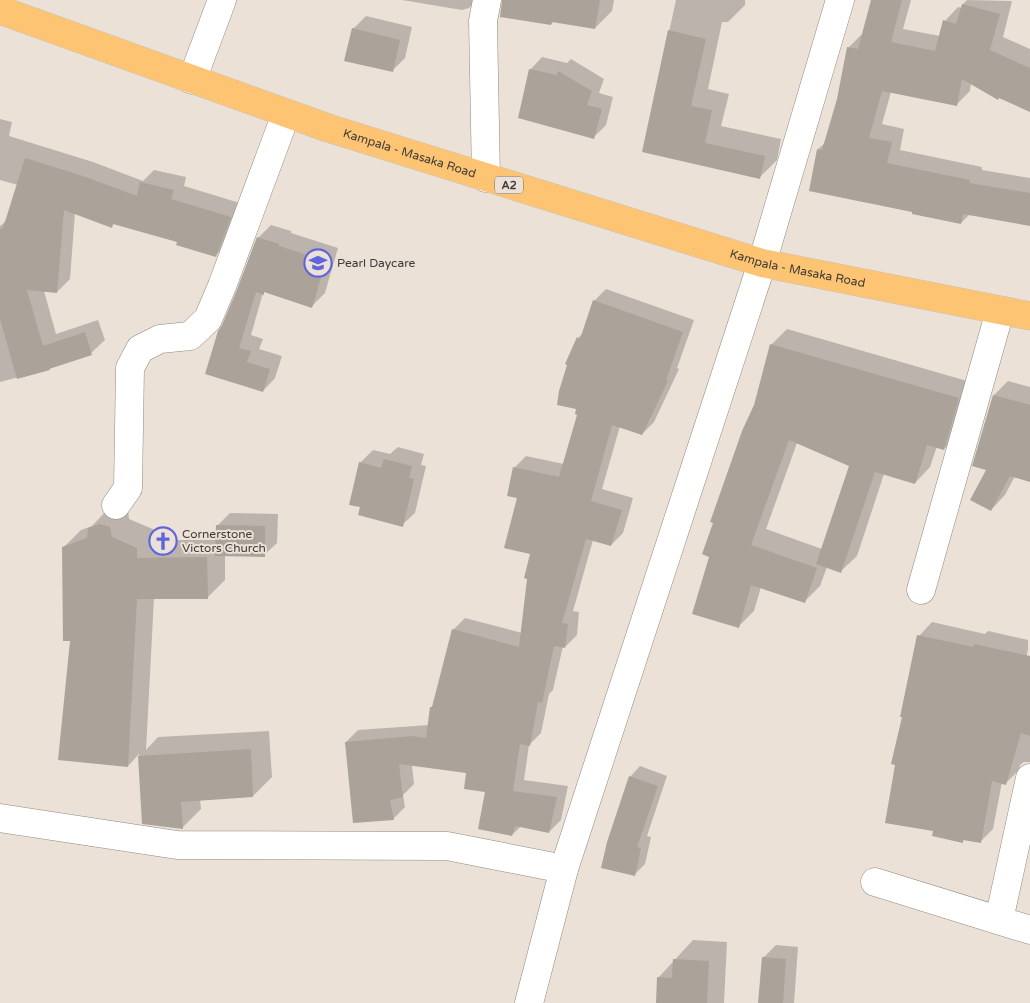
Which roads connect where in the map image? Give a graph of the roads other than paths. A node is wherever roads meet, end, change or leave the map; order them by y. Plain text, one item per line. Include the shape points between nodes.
1 (222, 0) edge
2 (487, 0) edge
3 (840, 0) edge
4 (0, 10) edge
5 (192, 80) junction
6 (286, 114) junction
7 (486, 178) junction
8 (762, 263) junction
9 (1000, 310) junction
10 (1030, 316) edge
11 (116, 505) dead end
12 (921, 590) dead end
13 (1030, 778) edge
14 (0, 818) edge
15 (564, 869) junction
16 (875, 882) dead end
17 (999, 920) junction
18 (1030, 930) edge
19 (529, 1003) edge

1 - 5 street
2 - 7 street via 483,21
3 - 8 street
4 - 5 main road, Kampala - Masaka Road / A2
5 - 6 main road, Kampala - Masaka Road / A2
6 - 7 main road, Kampala - Masaka Road / A2
6 - 11 street via 208,319 190,336 160,339 140,349 130,368 128,488
7 - 8 main road, Kampala - Masaka Road / A2
8 - 9 main road, Kampala - Masaka Road / A2
8 - 15 street
9 - 10 main road, Kampala - Masaka Road / A2
9 - 12 street
13 - 17 street
14 - 15 street via 177,845 447,846
15 - 19 street
16 - 17 street
17 - 18 street

